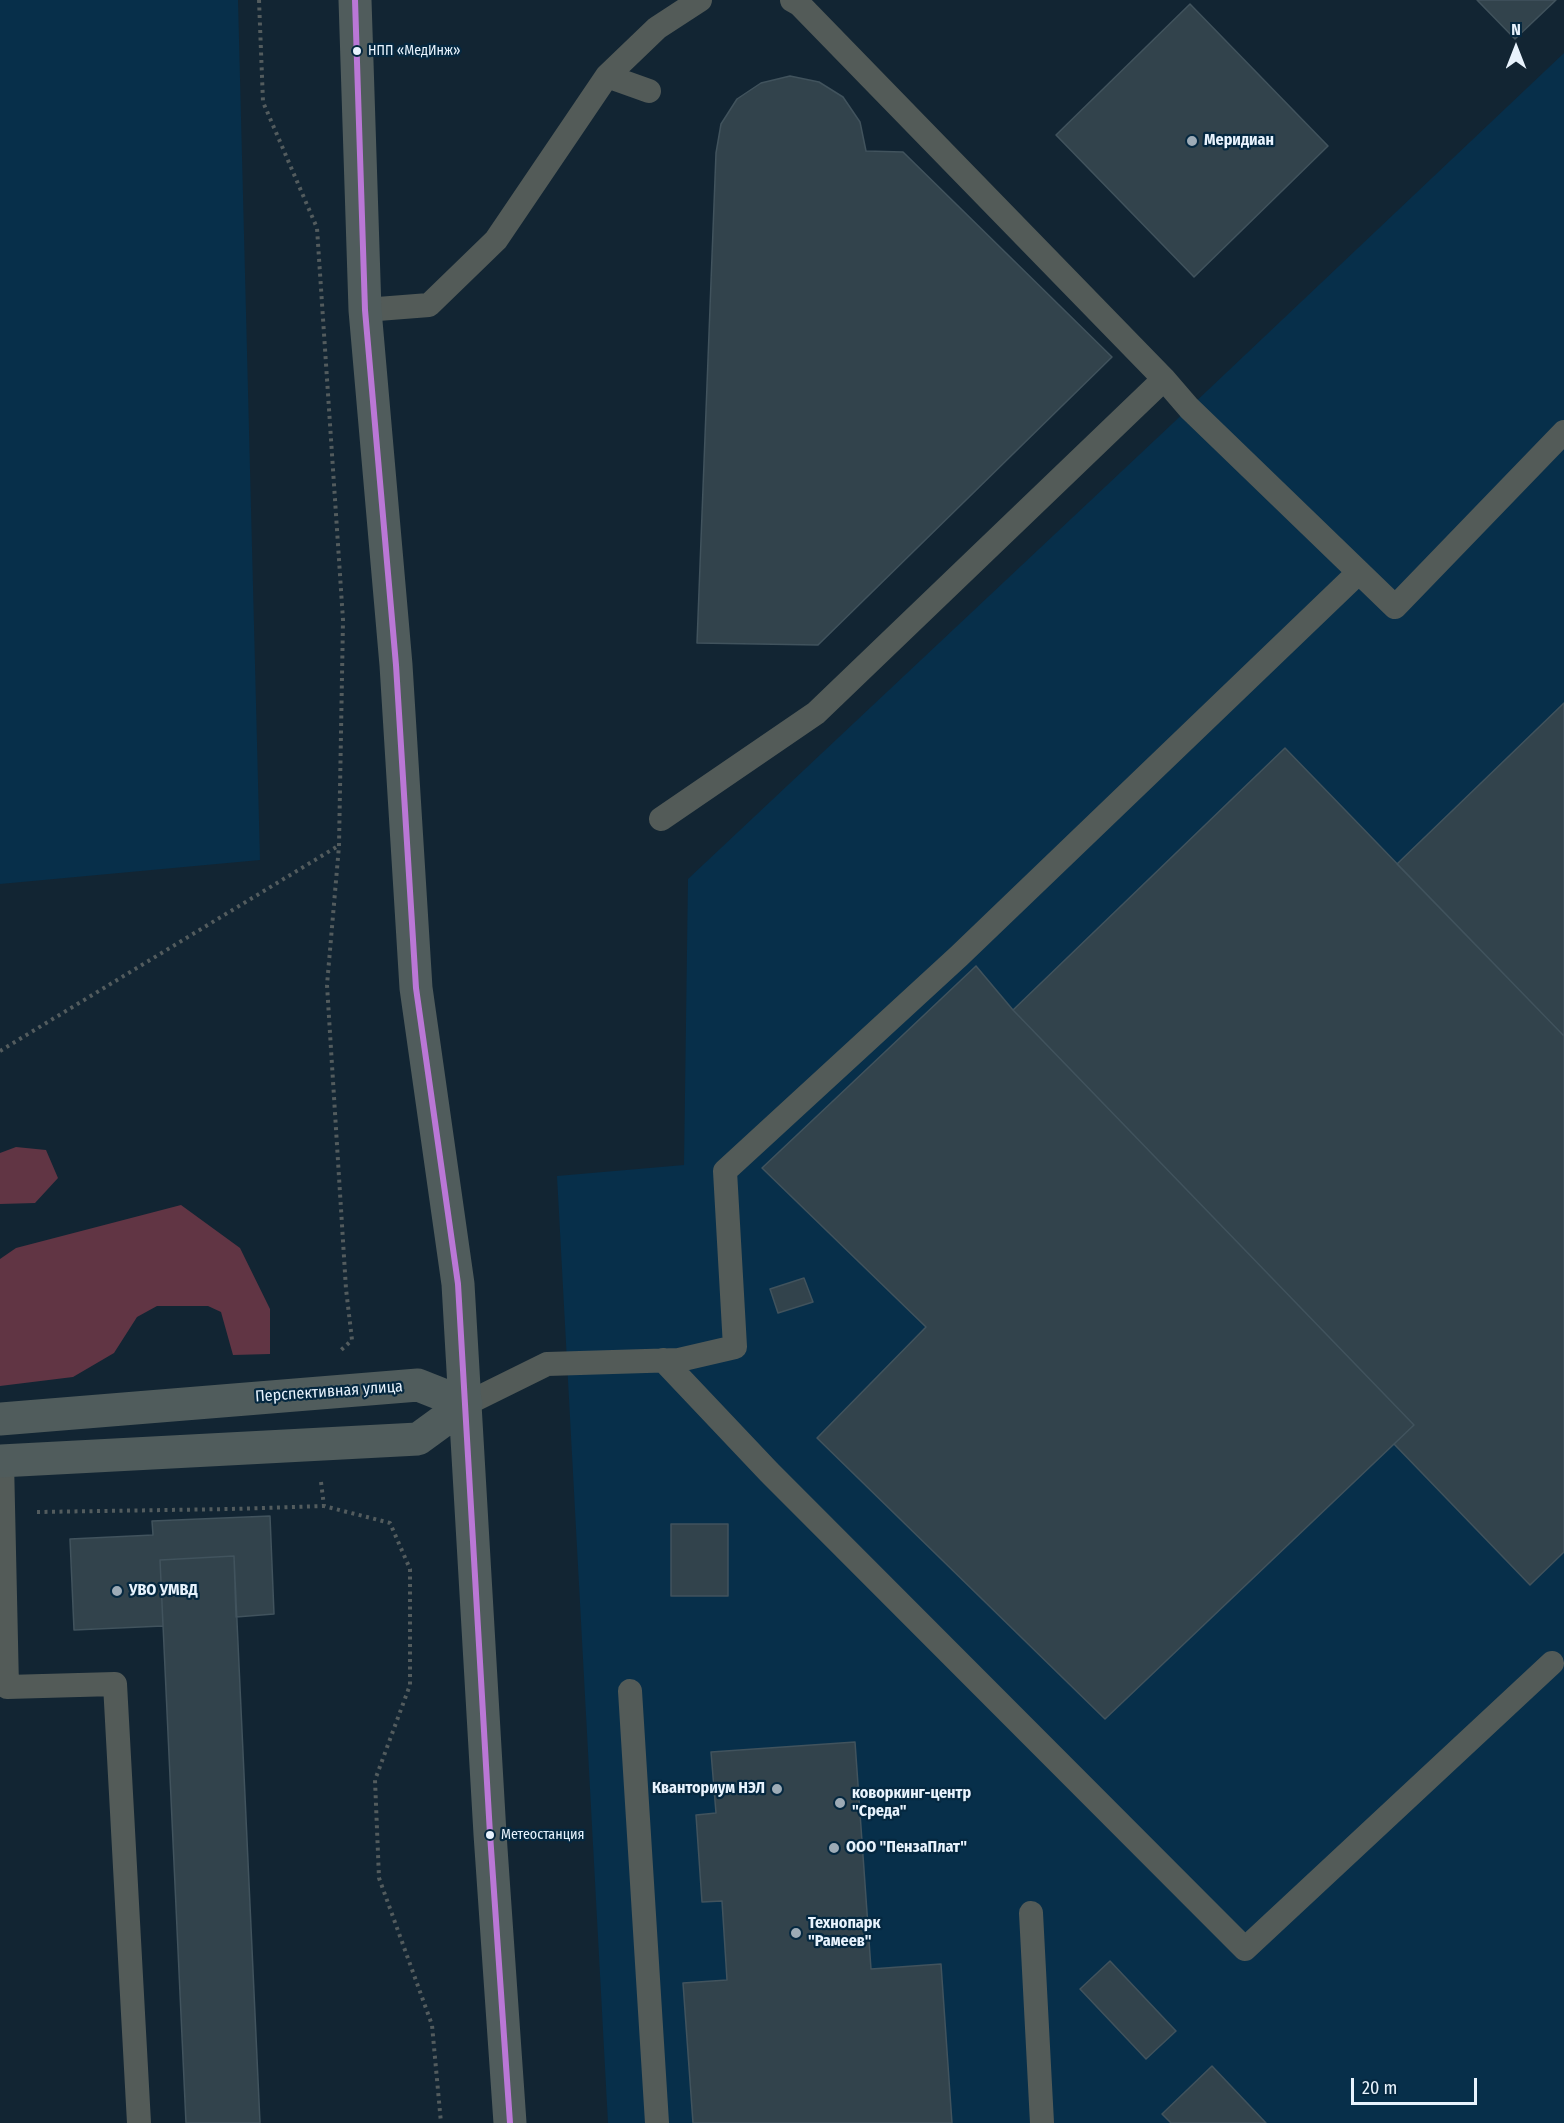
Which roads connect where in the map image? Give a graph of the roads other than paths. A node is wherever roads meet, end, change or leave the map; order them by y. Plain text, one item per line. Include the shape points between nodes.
1 (355, 0) edge
2 (700, 0) edge
3 (792, 0) edge
4 (608, 76) junction
5 (649, 91) dead end
6 (365, 310) junction
7 (1164, 379) junction
8 (1564, 432) edge
9 (1359, 572) junction
10 (661, 819) dead end
11 (663, 1360) junction
12 (466, 1404) junction
13 (0, 1419) edge
14 (1, 1461) edge
15 (1552, 1663) dead end
16 (630, 1691) dead end
17 (1032, 1913) dead end
18 (139, 2123) edge
19 (510, 2123) edge
20 (657, 2123) edge
21 (1042, 2123) edge

1 - 6 main road
2 - 4 lane via 657,28
3 - 7 lane
4 - 5 lane
4 - 6 lane via 496,240 438,297 429,305
6 - 12 main road via 396,665 416,988 458,1284
7 - 9 lane via 1189,408
7 - 10 lane via 816,714
8 - 9 lane via 1395,607
9 - 11 lane via 959,956 725,1171 735,1347
11 - 12 lane via 547,1365
11 - 15 lane via 769,1472 1245,1949
12 - 13 main road, Перспективная улица via 418,1386
12 - 14 main road via 418,1439
12 - 19 main road
14 - 18 lane via 7,1687 115,1684
16 - 20 lane
17 - 21 lane

